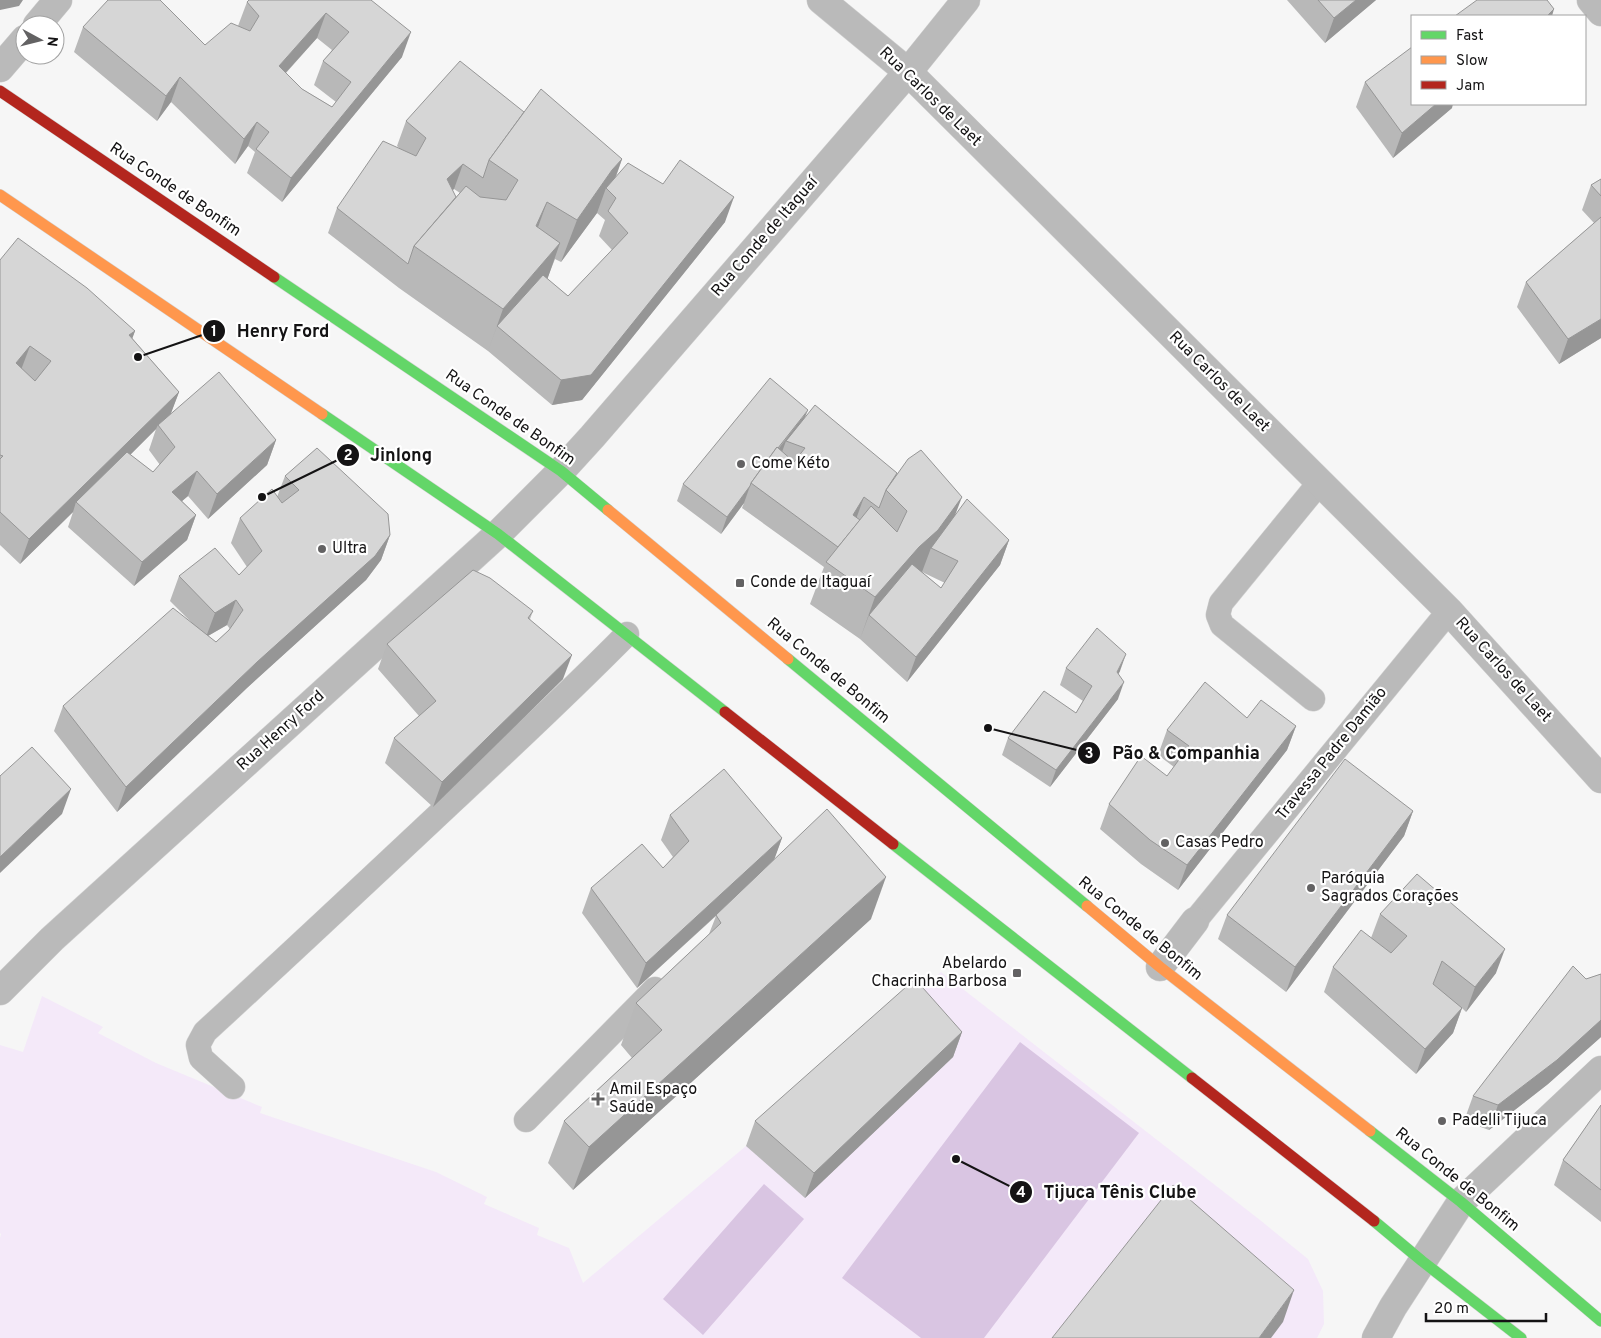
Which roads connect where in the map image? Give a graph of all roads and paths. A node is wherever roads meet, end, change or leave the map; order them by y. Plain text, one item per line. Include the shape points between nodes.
1 (58, 0) edge
2 (821, 0) edge
3 (966, 0) edge
4 (1592, 0) edge
5 (1601, 12) edge
6 (45, 15) edge
7 (15, 50) edge
8 (0, 68) edge
9 (908, 72) junction
10 (0, 91) edge
11 (0, 195) edge
12 (561, 471) junction
13 (1320, 482) junction
14 (498, 534) junction
15 (1449, 611) junction
16 (627, 634) junction
17 (1313, 699) dead end
18 (1601, 779) edge
19 (1195, 920) joint
20 (1160, 967) junction
21 (669, 975) edge
22 (4, 983) edge
23 (1601, 1070) edge
24 (233, 1088) dead end
25 (526, 1120) dead end
26 (1461, 1202) junction
27 (1422, 1261) junction
28 (1601, 1321) edge
29 (1376, 1338) edge
30 (1519, 1338) edge

1 - 6 street
2 - 9 street, Rua Carlos de Laet
3 - 9 street, Rua Conde de Itaguaí
4 - 5 street
7 - 8 street
9 - 12 street, Rua Conde de Itaguaí
9 - 13 street, Rua Carlos de Laet
10 - 12 main road, Rua Conde de Bonfim
11 - 14 main road
12 - 14 street, Rua Henry Ford
12 - 20 main road, Rua Conde de Bonfim
13 - 15 street, Rua Carlos de Laet
13 - 17 lane via 1221,603 1218,615 1222,624
14 - 16 main road
14 - 22 street, Rua Henry Ford
15 - 18 street, Rua Carlos de Laet
15 - 19 lane, Travessa Padre Damião
16 - 24 lane via 205,1032 198,1045 201,1058
16 - 27 main road via 832,806 1368,1216
19 - 20 street, Travessa Padre Damião
20 - 26 main road, Rua Conde de Bonfim
21 - 25 lane
23 - 26 street
26 - 27 street
26 - 28 main road, Rua Conde de Bonfim
27 - 29 street
27 - 30 main road

